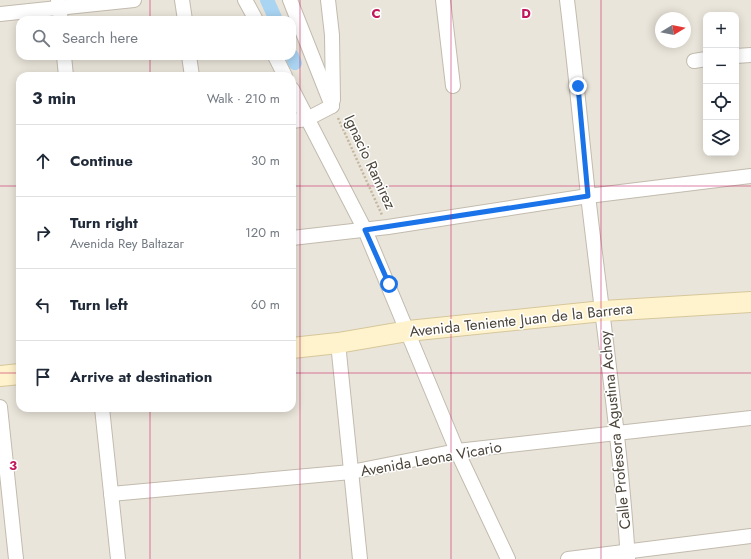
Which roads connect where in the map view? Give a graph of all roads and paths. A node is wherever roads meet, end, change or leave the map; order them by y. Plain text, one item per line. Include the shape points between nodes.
1 (134, 0) edge
2 (182, 0) edge
3 (245, 0) edge
4 (290, 0) edge
5 (328, 0) edge
6 (443, 0) edge
7 (567, 0) edge
8 (59, 9) edge
9 (0, 14) edge
10 (184, 16) edge
11 (254, 16) edge
12 (751, 55) edge
13 (739, 56) edge
14 (64, 60) edge
15 (190, 60) edge
16 (277, 60) edge
17 (66, 72) edge
18 (191, 72) edge
19 (283, 72) edge
20 (453, 86) dead end
21 (296, 97) edge
22 (332, 106) junction
23 (307, 119) junction
24 (296, 120) edge
25 (751, 176) edge
26 (588, 196) junction
27 (388, 227) junction
28 (365, 230) junction
29 (296, 238) edge
30 (751, 302) edge
31 (604, 311) junction
32 (408, 331) junction
33 (338, 343) junction
34 (296, 348) edge
35 (16, 374) edge
36 (0, 376) edge
37 (0, 407) edge
38 (102, 412) edge
39 (751, 418) edge
40 (617, 433) junction
41 (457, 451) junction
42 (351, 472) junction
43 (111, 494) junction
44 (751, 536) edge
45 (628, 556) edge
46 (16, 559) edge
47 (118, 559) edge
48 (360, 559) edge
49 (508, 559) edge
50 (568, 559) edge

1 - 8 street
2 - 10 street
3 - 11 street
4 - 22 street
5 - 22 street via 332,35
6 - 20 street
7 - 26 street, Calle Profesora Agustina Achoy
8 - 9 street
12 - 13 street
14 - 17 street
15 - 18 street
16 - 19 street
21 - 23 street
22 - 23 street
22 - 27 path, Ignacio Ramirez
23 - 24 street
23 - 28 street
25 - 26 street
26 - 27 street
26 - 31 street, Calle Profesora Agustina Achoy
27 - 28 street
28 - 29 street
28 - 32 street
30 - 31 street, Avenida Teniente Juan de la Barrera
31 - 32 street, Avenida Teniente Juan de la Barrera
31 - 40 street, Calle Profesora Agustina Achoy
32 - 33 street, Avenida Teniente Juan de la Barrera
32 - 41 street
33 - 34 street, Avenida Teniente Juan de la Barrera
33 - 42 street
35 - 36 street
37 - 46 street
38 - 43 street
39 - 40 street, Avenida Leona Vicario
40 - 41 street, Avenida Leona Vicario
40 - 45 street, Calle Profesora Agustina Achoy
41 - 42 street, Avenida Leona Vicario
41 - 49 street
42 - 43 street, Avenida Leona Vicario
42 - 48 street
43 - 47 street
44 - 45 street
45 - 50 street

